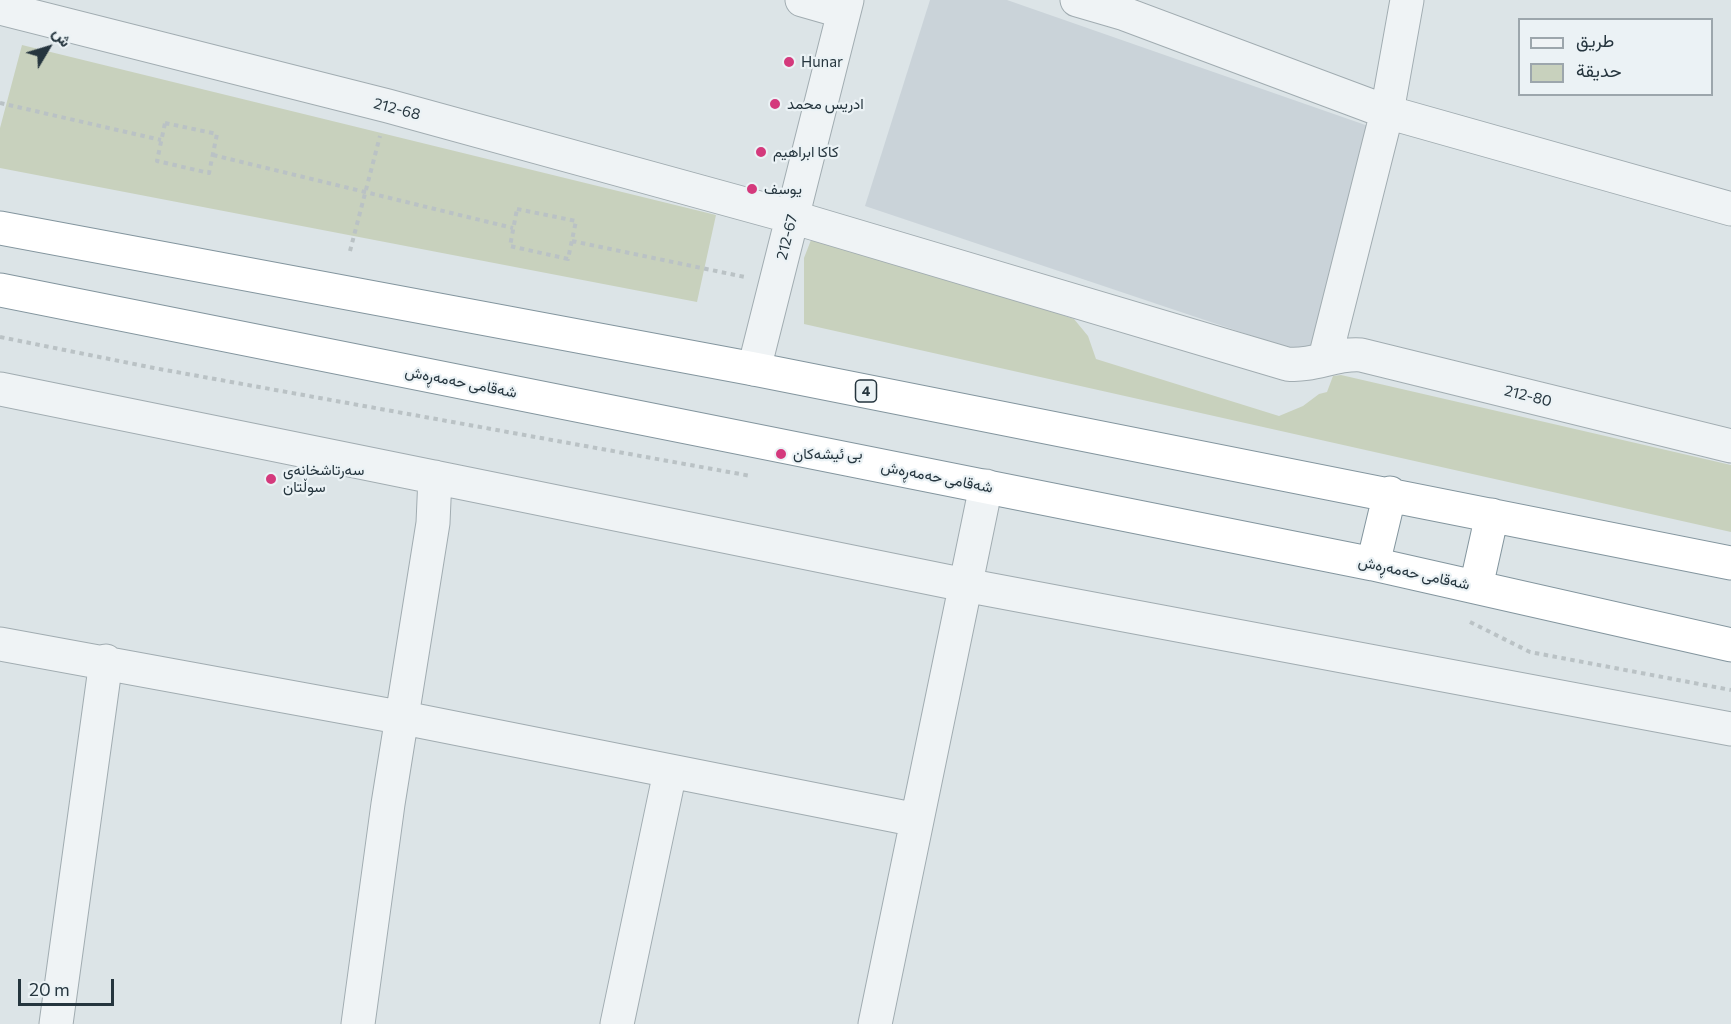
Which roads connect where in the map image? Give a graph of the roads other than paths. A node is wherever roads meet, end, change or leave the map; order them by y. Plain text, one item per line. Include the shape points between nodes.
1 (802, 0) edge
2 (1077, 0) edge
3 (1407, 0) edge
4 (845, 6) edge
5 (1127, 7) edge
6 (0, 8) edge
7 (1387, 112) junction
8 (1731, 209) edge
9 (792, 218) junction
10 (0, 228) edge
11 (0, 290) edge
12 (1325, 358) junction
13 (754, 369) junction
14 (0, 389) edge
15 (1731, 446) edge
16 (435, 477) junction
17 (986, 486) junction
18 (1390, 493) junction
19 (1492, 515) junction
20 (1731, 563) edge
21 (1373, 564) junction
22 (965, 585) junction
23 (1476, 587) junction
24 (0, 644) edge
25 (1731, 645) edge
26 (106, 661) junction
27 (404, 718) junction
28 (1731, 729) edge
29 (670, 772) junction
30 (917, 820) junction
31 (56, 1024) edge
32 (358, 1024) edge
33 (617, 1024) edge
34 (875, 1024) edge

1 - 4 street
2 - 5 street
3 - 7 street
4 - 9 street, 212-67
5 - 7 street
6 - 9 street, 212-68 via 388,106
7 - 8 street
7 - 12 street
9 - 12 street, 212-68 via 1287,364 1306,365
9 - 13 street, 212-67
10 - 13 highway, 4
11 - 17 highway, شەقامی حەمەڕەش
12 - 15 street, 212-80 via 1361,355
13 - 18 highway, 4
14 - 16 street
16 - 22 street
16 - 27 street via 433,523
17 - 21 highway, شەقامی حەمەڕەش
17 - 22 street
18 - 19 highway, 4
18 - 21 highway
19 - 20 highway, 4
19 - 23 highway
21 - 23 highway, شەقامی حەمەڕەش
22 - 28 street
22 - 30 street
23 - 25 highway, شەقامی حەمەڕەش
24 - 26 street
26 - 27 street
26 - 31 street
27 - 29 street
27 - 32 street via 388,804
29 - 30 street
29 - 33 street
30 - 34 street

